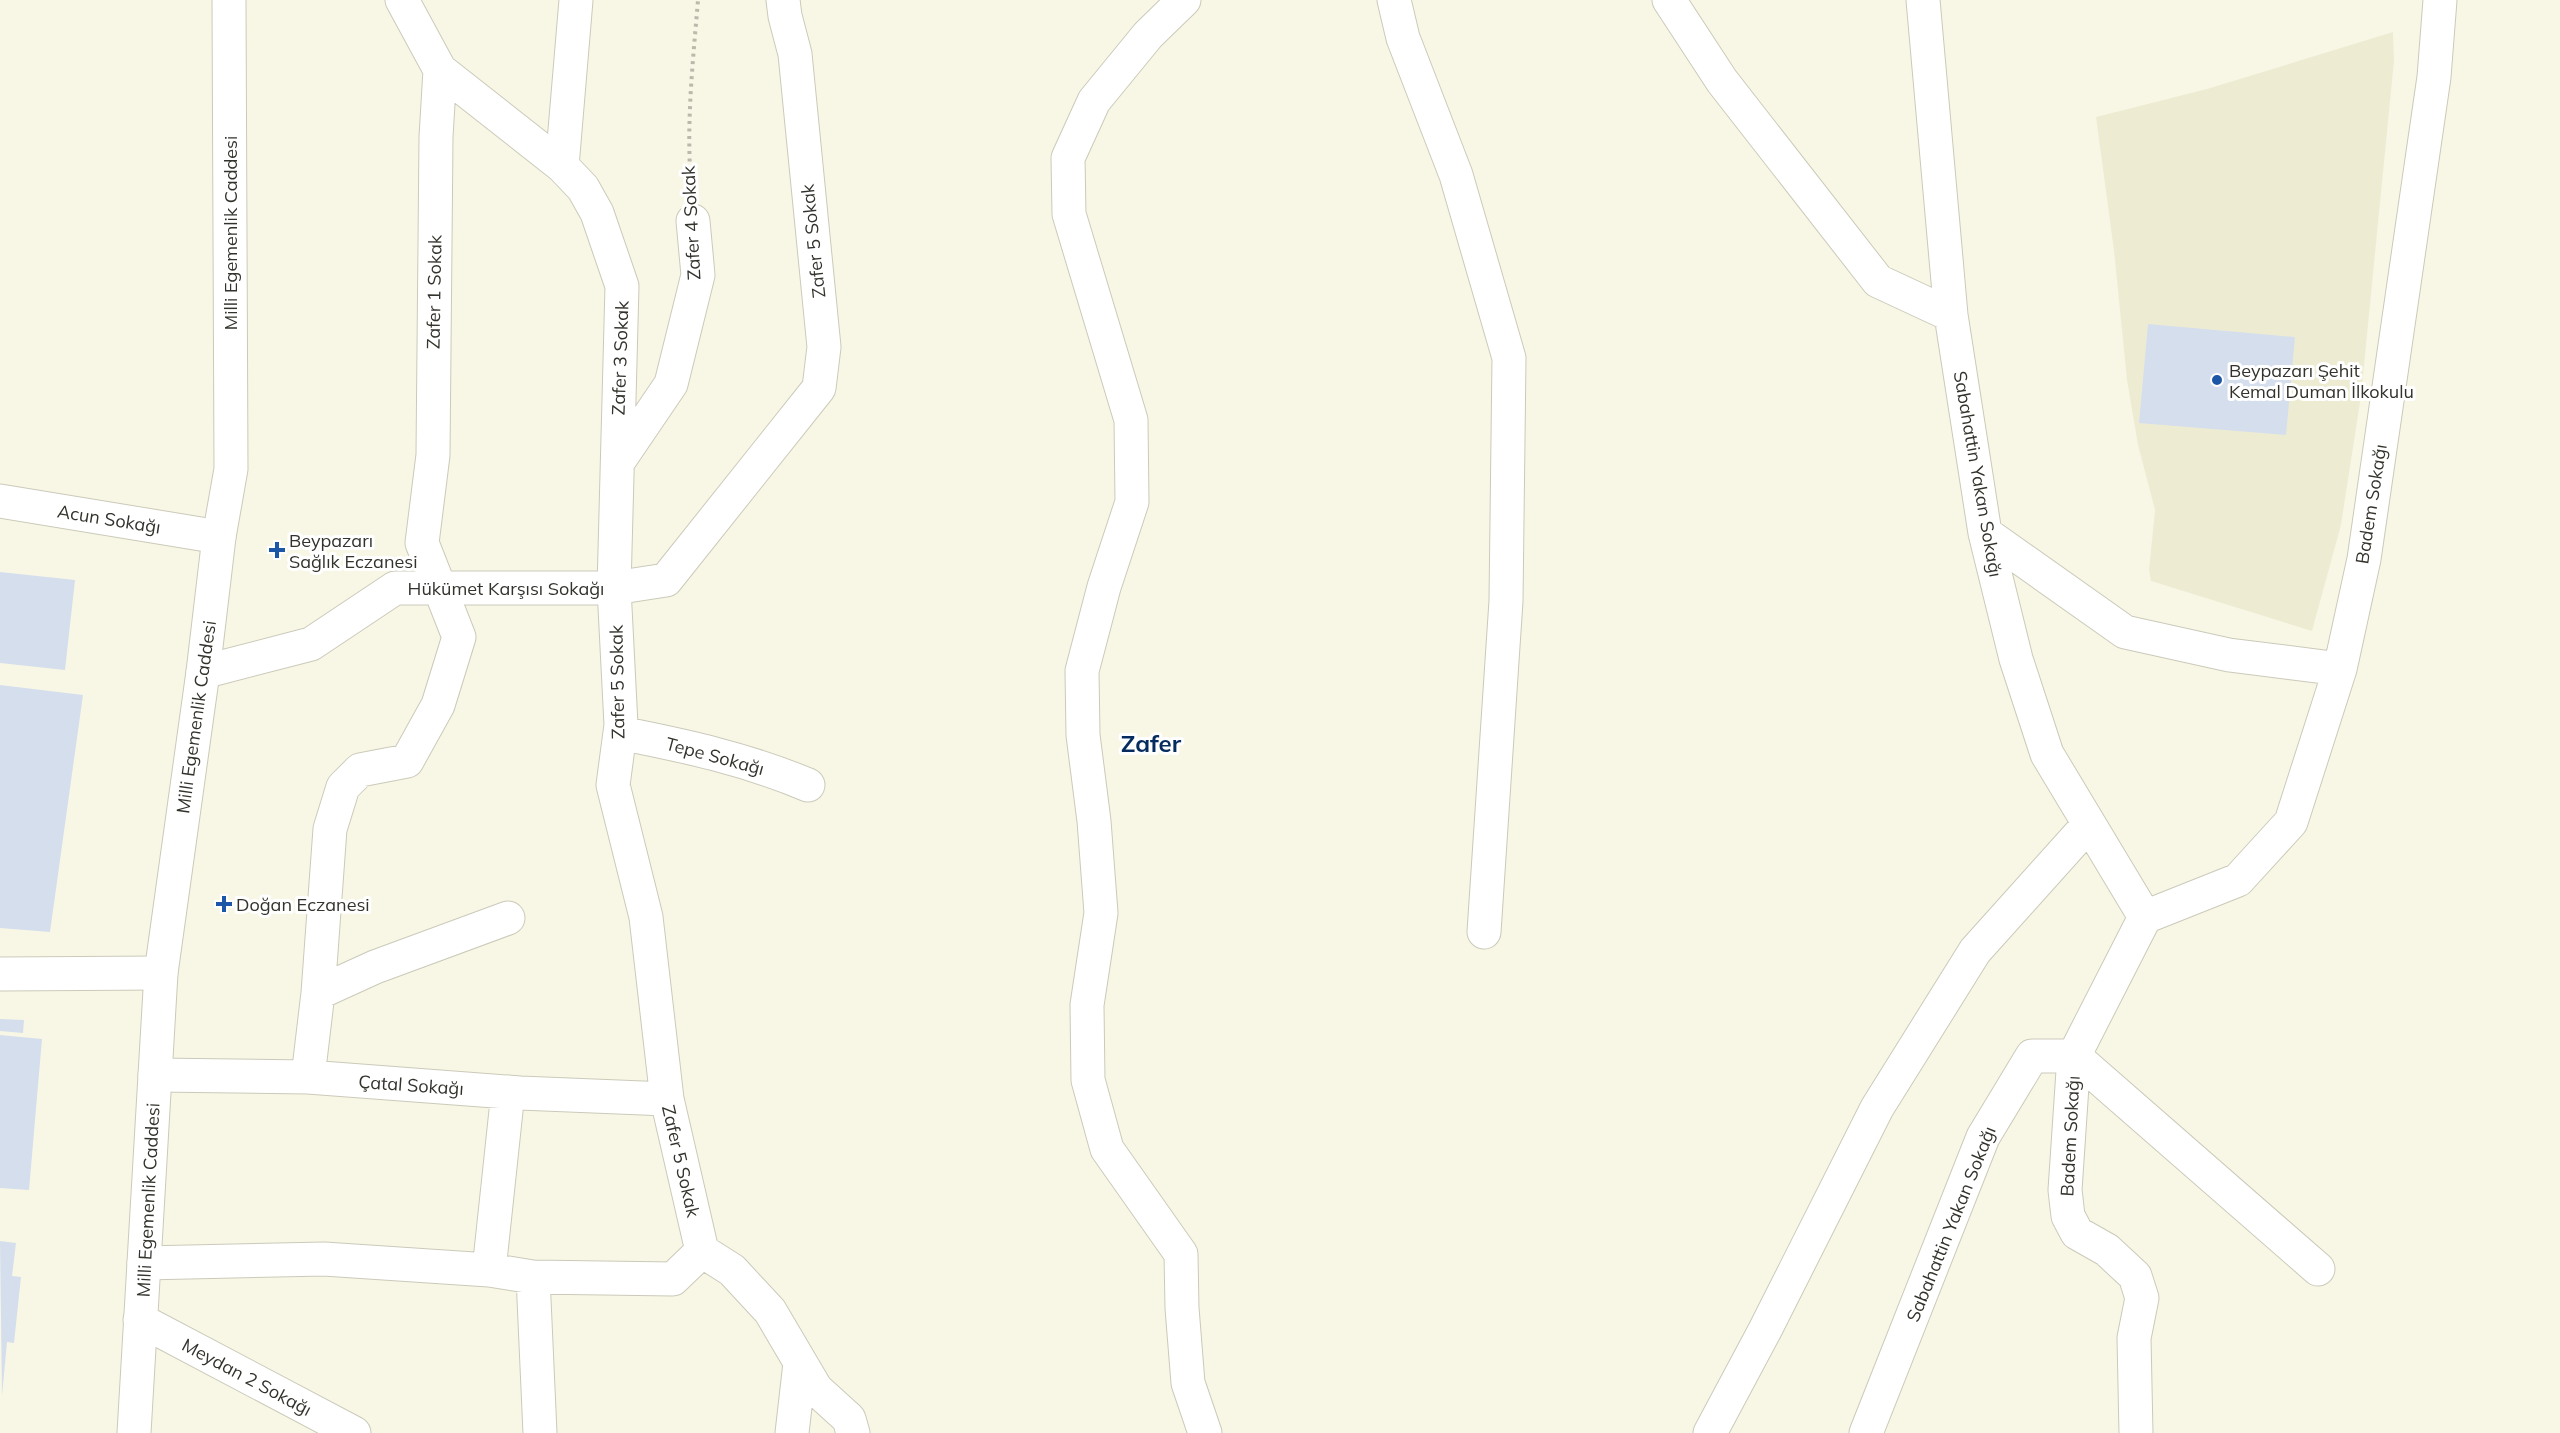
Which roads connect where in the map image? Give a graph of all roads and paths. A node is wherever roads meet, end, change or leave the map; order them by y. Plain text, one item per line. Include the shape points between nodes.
1 (229, 0) edge
2 (402, 0) edge
3 (576, 0) edge
4 (698, 0) edge
5 (783, 0) edge
6 (1184, 0) edge
7 (1394, 0) edge
8 (1669, 0) edge
9 (1923, 0) edge
10 (2440, 0) edge
11 (440, 70) junction
12 (562, 166) junction
13 (693, 221) joint
14 (1951, 315) junction
15 (618, 462) junction
16 (0, 501) edge
17 (1985, 533) junction
18 (219, 537) junction
19 (614, 588) junction
20 (442, 589) junction
21 (2340, 669) junction
22 (203, 672) junction
23 (620, 733) junction
24 (808, 786) dead end
25 (2089, 824) junction
26 (2145, 917) junction
27 (508, 918) dead end
28 (1484, 932) dead end
29 (161, 973) junction
30 (0, 974) edge
31 (318, 993) junction
32 (2074, 1056) junction
33 (155, 1075) junction
34 (308, 1077) junction
35 (508, 1092) junction
36 (667, 1099) junction
37 (702, 1251) junction
38 (144, 1263) junction
39 (2318, 1269) dead end
40 (489, 1270) junction
41 (533, 1277) junction
42 (140, 1320) junction
43 (800, 1363) junction
44 (134, 1433) edge
45 (354, 1433) edge
46 (540, 1433) edge
47 (792, 1433) edge
48 (853, 1433) edge
49 (1205, 1433) edge
50 (1710, 1433) edge
51 (1866, 1433) edge
52 (2136, 1433) edge

1 - 18 street, Milli Egemenlik Caddesi via 231,469
2 - 11 street
3 - 12 street
4 - 13 path, Zafer 4 Sokak via 688,155
5 - 19 street, Zafer 5 Sokak via 795,54 824,347 819,388 666,580
6 - 49 street via 1148,35 1094,101 1068,158 1068,170 1069,214 1131,420 1132,502 1082,671 1083,735 1101,913 1087,1005 1088,1080 1107,1149 1181,1254 1188,1383
7 - 28 street via 1403,38 1456,175 1509,358 1506,601
8 - 14 street via 1722,81 1878,280
9 - 14 street, Sabahattin Yakan Sokağı
10 - 21 street, Badem Sokağı via 2434,77 2365,547
11 - 12 street, Zafer 3 Sokak
11 - 20 street, Zafer 1 Sokak via 433,455 422,543
12 - 15 street, Zafer 3 Sokak via 583,188 597,213 622,286
13 - 15 street, Zafer 4 Sokak via 698,275 671,384
14 - 17 street, Sabahattin Yakan Sokağı
15 - 19 street, Zafer 3 Sokak
16 - 18 street, Acun Sokağı
17 - 21 street via 2126,632 2229,655
17 - 25 street, Sabahattin Yakan Sokağı via 2016,659 2047,754
18 - 22 street, Milli Egemenlik Caddesi
19 - 20 street, Hükümet Karşısı Sokağı
19 - 23 street, Zafer 5 Sokak
20 - 22 street, Hükümet Karşısı Sokağı via 395,588 311,644
20 - 31 street, Zafer 1 Sokak via 459,637 438,705 407,761 360,770 343,787 330,829
21 - 26 street, Badem Sokağı via 2291,822 2238,880
22 - 29 street, Milli Egemenlik Caddesi
23 - 24 street, Tepe Sokağı via 703,749 765,767
23 - 36 street, Zafer 5 Sokak via 613,784 646,917
25 - 26 street, Sabahattin Yakan Sokağı
25 - 50 street via 1975,951 1877,1108
26 - 32 street
27 - 31 street via 375,967
29 - 30 street
29 - 33 street, Milli Egemenlik Caddesi
31 - 34 street
32 - 39 street
32 - 51 street, Sabahattin Yakan Sokağı via 2032,1056 1983,1137
32 - 52 street, Badem Sokağı via 2065,1190 2068,1216 2077,1233 2107,1250 2135,1276 2142,1298 2134,1338
33 - 34 street, Çatal Sokağı
33 - 38 street, Milli Egemenlik Caddesi
34 - 35 street, Çatal Sokağı
35 - 36 street, Çatal Sokağı
35 - 40 street
36 - 37 street, Zafer 5 Sokak
37 - 41 street via 673,1279
37 - 43 street via 732,1270 770,1311
38 - 40 street via 324,1259
38 - 42 street, Milli Egemenlik Caddesi
40 - 41 street
41 - 46 street
42 - 44 street, Milli Egemenlik Caddesi
42 - 45 street, Meydan 2 Sokağı
43 - 47 street
43 - 48 street via 816,1389 849,1419

